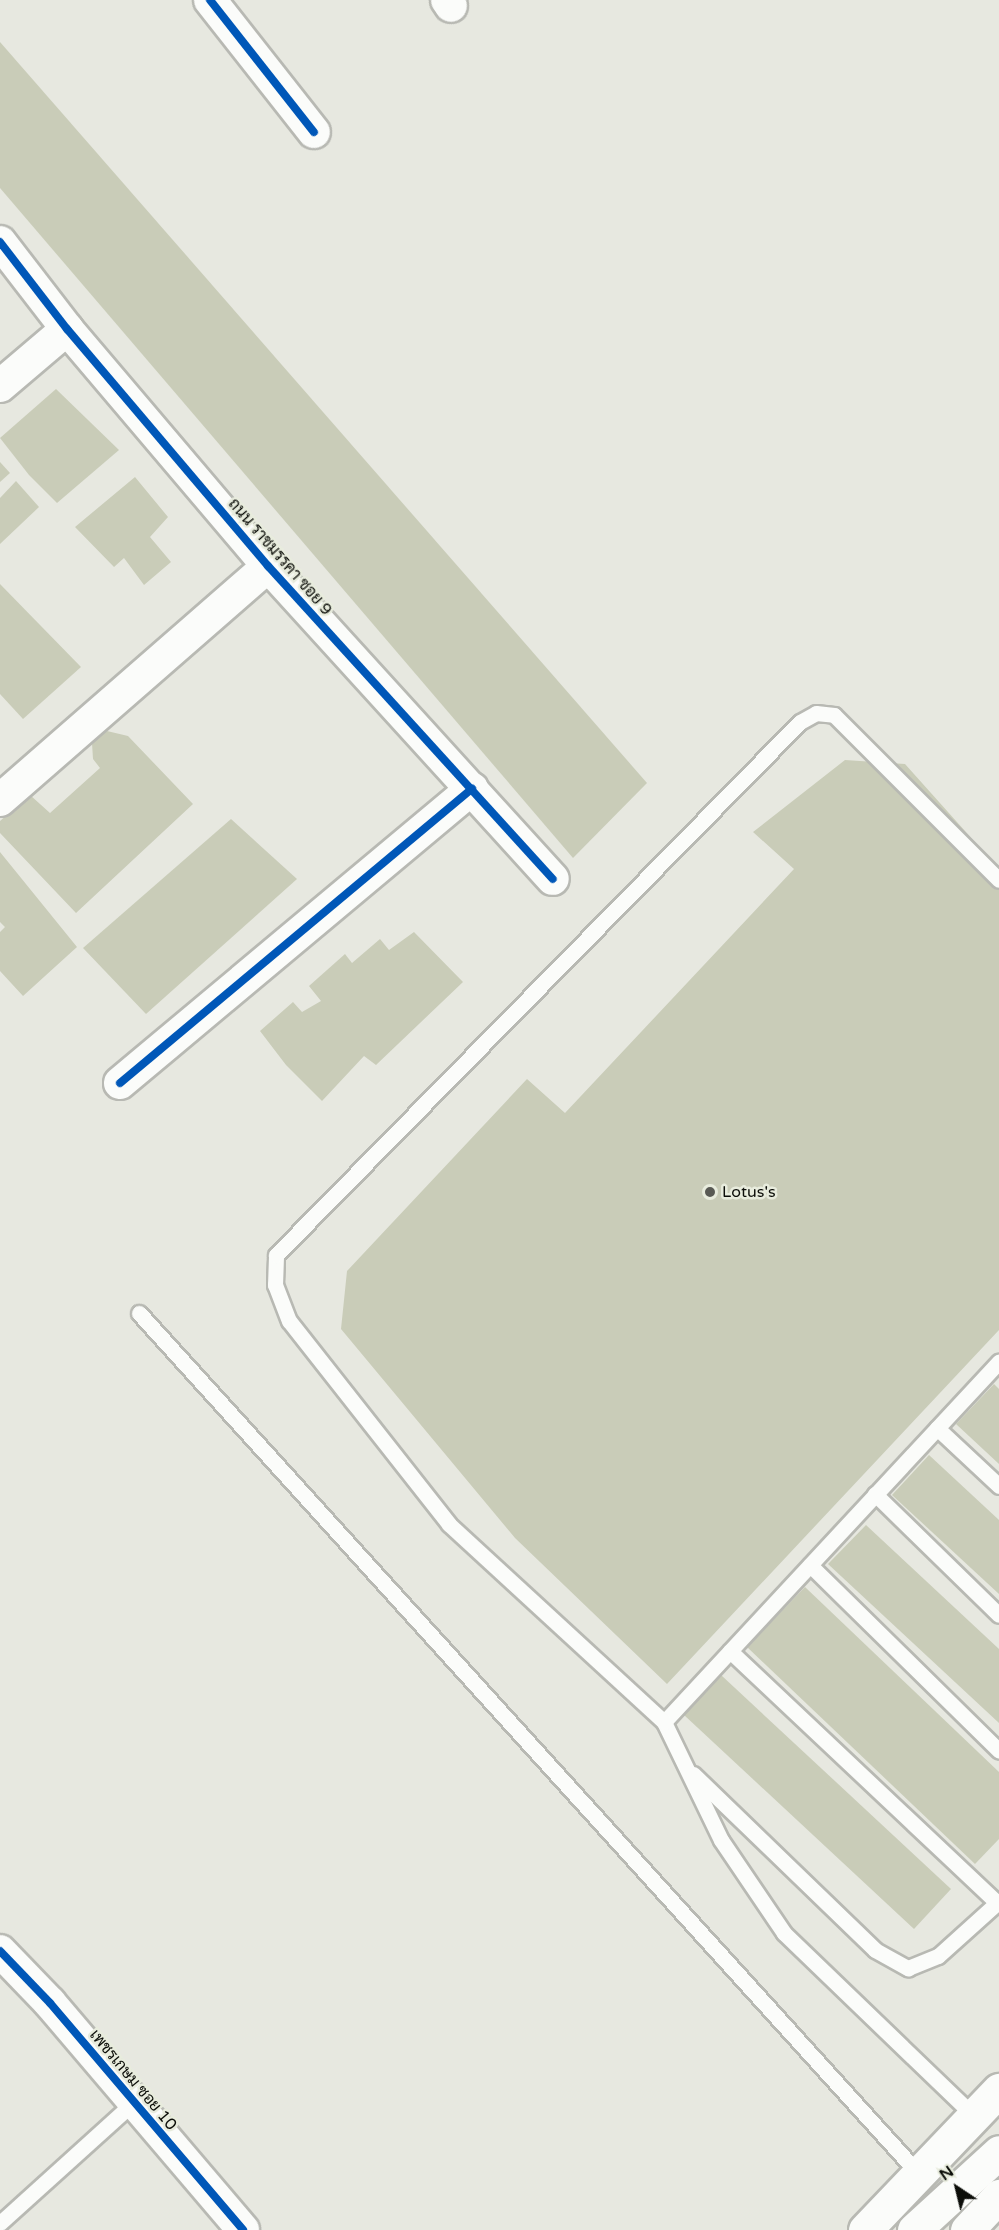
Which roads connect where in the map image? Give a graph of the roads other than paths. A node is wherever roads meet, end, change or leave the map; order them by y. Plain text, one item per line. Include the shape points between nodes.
1 (210, 0) edge
2 (314, 132) dead end
3 (0, 242) edge
4 (67, 328) junction
5 (0, 386) edge
6 (268, 566) junction
7 (472, 789) junction
8 (0, 800) edge
9 (554, 879) dead end
10 (999, 880) edge
11 (120, 1083) dead end
12 (139, 1312) dead end
13 (999, 1361) edge
14 (937, 1428) junction
15 (999, 1486) edge
16 (875, 1494) junction
17 (810, 1565) junction
18 (999, 1615) edge
19 (730, 1651) junction
20 (664, 1722) junction
21 (999, 1751) edge
22 (686, 1766) junction
23 (998, 1902) edge
24 (0, 1951) edge
25 (999, 2090) edge
26 (134, 2102) junction
27 (974, 2116) junction
28 (999, 2152) edge
29 (918, 2174) junction
30 (999, 2196) edge
31 (0, 2223) edge
32 (243, 2230) edge
33 (866, 2230) edge
34 (914, 2230) edge
35 (967, 2230) edge

1 - 2 street
3 - 4 street, ถนน ราชมรรคา ซอย 9
4 - 5 street
4 - 6 street, ถนน ราชมรรคา ซอย 9
6 - 7 street, ถนน ราชมรรคา ซอย 9
6 - 8 street
7 - 9 street, ถนน ราชมรรคา ซอย 9
7 - 11 street
10 - 20 lane via 834,716 816,713 800,722 276,1255 276,1285 289,1321 449,1524
12 - 29 lane
13 - 14 lane
14 - 15 lane
14 - 16 lane
16 - 17 lane
16 - 18 lane
17 - 19 lane
17 - 21 lane
19 - 20 lane
19 - 23 lane
20 - 22 lane
22 - 23 lane via 875,1950 908,1968 938,1956
22 - 27 lane via 720,1840 784,1933
24 - 26 street, เพชรเกษม ซอย 10
25 - 27 main road
26 - 31 lane
26 - 32 street, เพชรเกษม ซอย 10
27 - 29 main road
28 - 34 main road
29 - 33 main road
30 - 35 main road

